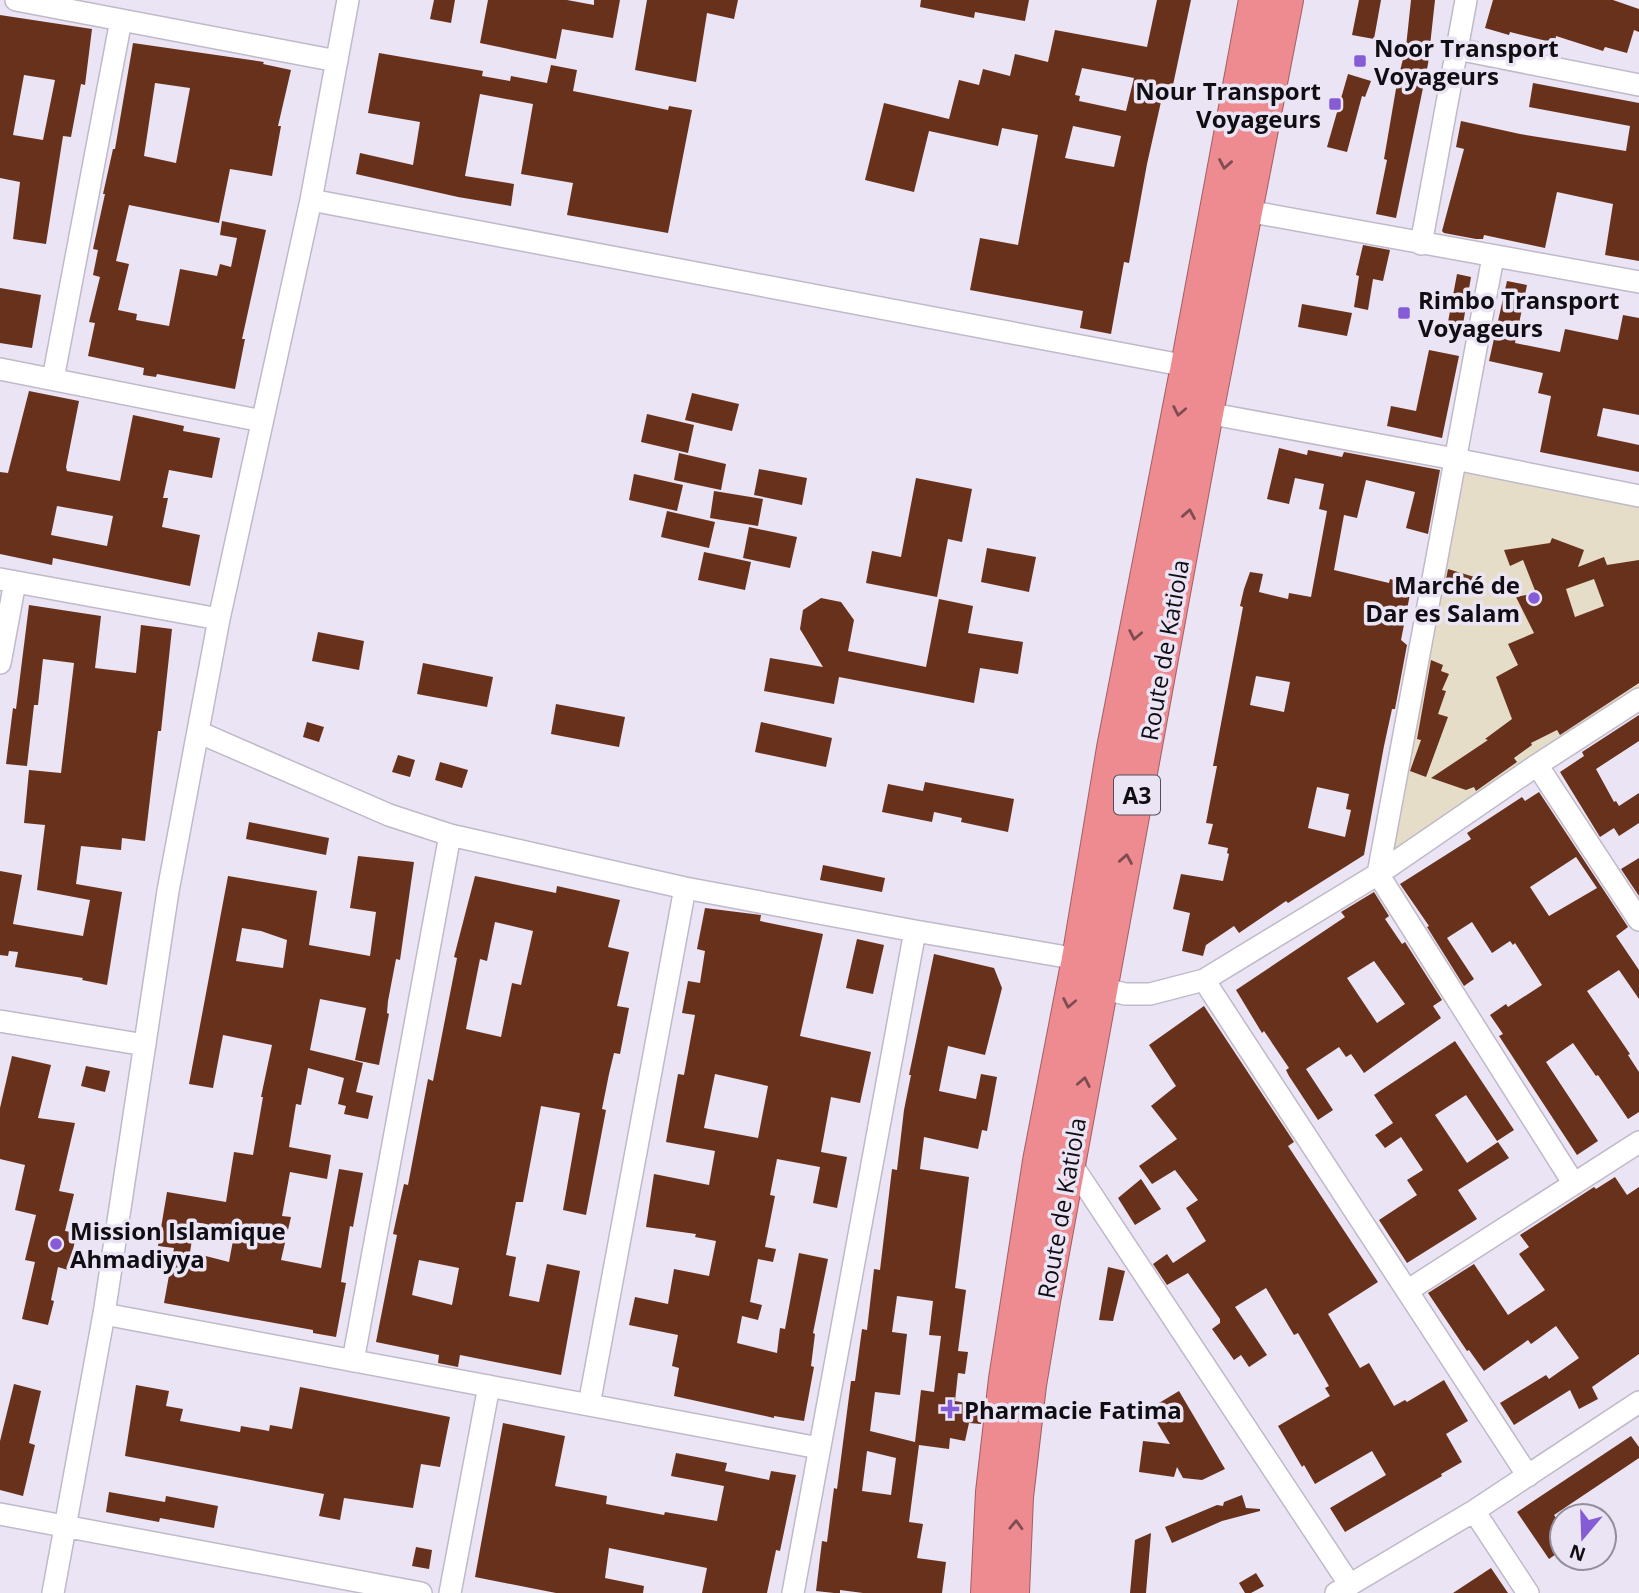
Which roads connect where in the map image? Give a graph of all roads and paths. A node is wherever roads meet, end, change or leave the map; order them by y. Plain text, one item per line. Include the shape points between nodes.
1 (16, 0) edge
2 (348, 0) edge
3 (1255, 0) edge
4 (1287, 0) edge
5 (1466, 0) edge
6 (121, 20) junction
7 (1457, 50) junction
8 (337, 61) junction
9 (1639, 85) edge
10 (311, 200) junction
11 (1247, 211) junction
12 (1421, 244) junction
13 (1493, 257) junction
14 (1639, 282) edge
15 (1187, 366) junction
16 (0, 369) edge
17 (53, 380) junction
18 (1207, 413) junction
19 (262, 421) junction
20 (1455, 459) junction
21 (1639, 496) edge
22 (7, 581) edge
23 (219, 619) junction
24 (0, 663) edge
25 (1639, 699) edge
26 (198, 732) junction
27 (1537, 765) junction
28 (450, 835) junction
29 (1378, 874) junction
30 (685, 888) junction
31 (1639, 920) edge
32 (915, 931) junction
33 (1078, 959) junction
34 (1203, 980) junction
35 (1102, 988) junction
36 (0, 1021) edge
37 (145, 1045) junction
38 (1639, 1142) edge
39 (1070, 1162) junction
40 (1574, 1184) junction
41 (1407, 1291) junction
42 (104, 1314) junction
43 (353, 1361) junction
44 (489, 1386) junction
45 (1639, 1402) edge
46 (589, 1405) junction
47 (820, 1448) junction
48 (1528, 1476) junction
49 (1474, 1511) junction
50 (0, 1514) edge
51 (65, 1526) junction
52 (1343, 1589) edge
53 (53, 1593) edge
54 (421, 1593) edge
55 (450, 1593) edge
56 (793, 1593) edge
57 (987, 1593) edge
58 (1013, 1593) edge
59 (1528, 1593) edge

1 - 6 street
2 - 8 street
3 -> 15 highway, Route de Katiola / A3
4 - 11 highway, Route de Katiola / A3
5 - 7 street
6 - 8 street
6 - 17 street
7 - 9 street
7 - 12 street
8 - 10 street
10 - 15 street
10 - 19 street
11 - 12 street
11 - 18 highway, Route de Katiola / A3
12 - 13 street
13 - 14 street
13 - 20 street
15 -> 33 highway, Route de Katiola / A3 via 1113,748
16 - 17 street
17 - 19 street
18 - 20 street
35 -> 18 highway, Route de Katiola / A3
19 - 23 street
20 - 21 street
20 - 29 street
22 - 23 street
22 - 24 street
23 - 26 street
25 - 27 street
26 - 28 street via 389,815
26 - 37 street
27 - 29 street
27 - 31 street
28 - 30 street
28 - 43 street
29 - 34 street
29 - 40 street
30 - 32 street
30 - 46 street
32 - 33 street
32 - 47 street
33 -> 57 highway, Route de Katiola / A3 via 1016,1299 992,1493
34 - 35 street via 1150,994
34 - 41 street
39 -> 35 highway, Route de Katiola / A3
36 - 37 street
37 - 42 street
38 - 40 street
39 - 52 street
58 -> 39 highway, Route de Katiola / A3 via 1017,1497 1030,1385
40 - 41 street
41 - 48 street
42 - 43 street
42 - 51 street
43 - 44 street
44 - 46 street
44 - 55 street
45 - 48 street
46 - 47 street
47 - 56 street
48 - 49 street
49 - 52 street
49 - 59 street
50 - 51 street
51 - 53 street
51 - 54 street

